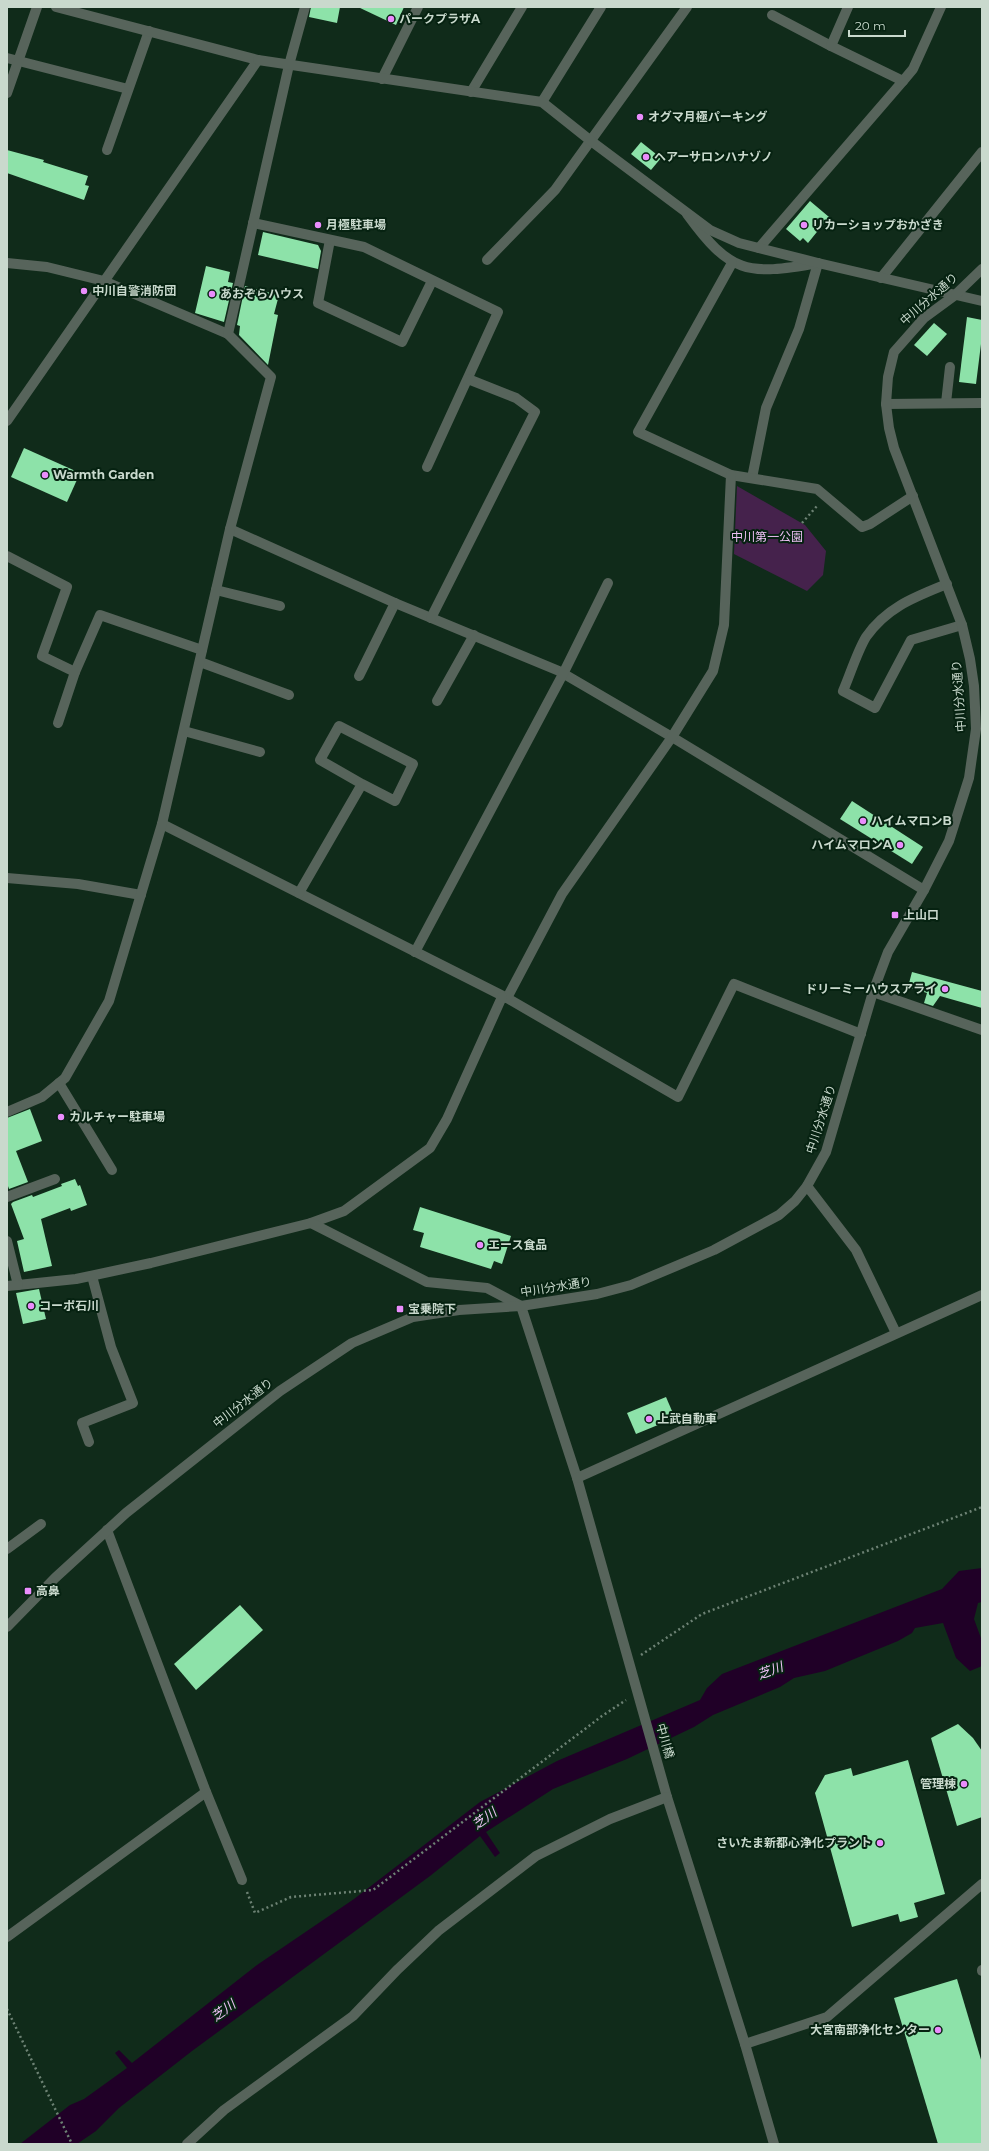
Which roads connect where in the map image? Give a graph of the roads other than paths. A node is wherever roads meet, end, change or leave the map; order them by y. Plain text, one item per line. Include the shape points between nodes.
1 (37, 7) edge
2 (56, 7) edge
3 (305, 7) edge
4 (418, 7) edge
5 (522, 7) edge
6 (601, 7) edge
7 (687, 7) edge
8 (848, 7) edge
9 (941, 7) edge
10 (772, 15) dead end
11 (149, 31) junction
12 (831, 46) junction
13 (7, 58) edge
14 (258, 60) junction
15 (18, 61) junction
16 (288, 65) junction
17 (382, 79) junction
18 (904, 81) junction
19 (128, 89) junction
20 (471, 92) junction
21 (7, 93) edge
22 (542, 102) junction
23 (591, 141) junction
24 (107, 150) dead end
25 (982, 152) edge
26 (684, 211) junction
27 (253, 223) junction
28 (330, 240) junction
29 (759, 248) junction
30 (487, 260) dead end
31 (732, 262) junction
32 (7, 263) edge
33 (818, 263) junction
34 (982, 269) edge
35 (881, 278) junction
36 (104, 281) junction
37 (432, 281) junction
38 (954, 296) junction
39 (982, 301) edge
40 (228, 334) junction
41 (950, 367) dead end
42 (468, 379) junction
43 (982, 403) edge
44 (886, 404) junction
45 (946, 404) junction
46 (7, 421) edge
47 (427, 467) dead end
48 (731, 475) junction
49 (752, 478) junction
50 (913, 496) junction
51 (230, 530) junction
52 (7, 556) edge
53 (608, 583) dead end
54 (947, 584) junction
55 (216, 590) junction
56 (395, 603) junction
57 (280, 606) dead end
58 (431, 618) junction
59 (962, 625) junction
60 (474, 635) junction
61 (202, 650) junction
62 (200, 662) junction
63 (75, 672) junction
64 (563, 674) junction
65 (359, 676) dead end
66 (288, 695) dead end
67 (437, 701) dead end
68 (58, 723) dead end
69 (979, 729) edge
70 (184, 732) junction
71 (672, 737) junction
72 (260, 752) dead end
73 (362, 784) junction
74 (162, 824) junction
75 (7, 878) edge
76 (924, 890) junction
77 (299, 893) junction
78 (141, 895) junction
79 (415, 952) junction
80 (873, 992) junction
81 (505, 998) junction
82 (982, 1030) edge
83 (861, 1034) junction
84 (59, 1083) junction
85 (7, 1112) edge
86 (112, 1170) dead end
87 (55, 1179) dead end
88 (807, 1186) junction
89 (7, 1197) edge
90 (311, 1223) junction
91 (7, 1241) edge
92 (92, 1276) junction
93 (18, 1285) junction
94 (7, 1286) edge
95 (982, 1295) edge
96 (521, 1306) junction
97 (896, 1333) junction
98 (89, 1442) dead end
99 (577, 1478) junction
100 (41, 1524) dead end
101 (107, 1530) junction
102 (7, 1549) edge
103 (7, 1627) edge
104 (206, 1792) junction
105 (666, 1792) junction
106 (242, 1880) road end
107 (982, 1884) edge
108 (7, 1937) edge
109 (745, 2044) junction
110 (187, 2144) edge
111 (774, 2144) edge

1 - 15 street
2 - 11 street
3 - 16 street
4 - 17 street
5 - 20 street
6 - 22 street
7 - 23 street
8 - 12 street
9 - 18 street via 913,69
10 - 12 street
11 - 14 street
11 - 19 street
12 - 18 street
13 - 15 street
14 - 16 street
14 - 36 street
15 - 19 street
15 - 21 street
16 - 17 street
16 - 27 street
17 - 20 street
18 - 29 street
19 - 24 street
20 - 22 street
22 - 23 street
23 - 26 street
23 - 30 street via 555,190
25 - 35 street
26 - 29 street via 710,230 739,243
26 - 31 street via 720,255
27 - 28 street
27 - 40 street
28 - 37 street via 364,247
28 - 37 street via 318,304 402,342
29 - 33 street
31 - 33 street via 761,270
31 - 48 street via 638,432
32 - 36 street via 47,267
33 - 35 street
33 - 49 street via 799,329 766,408
34 - 38 street, 中川分水通り
35 - 38 street
36 - 40 street
36 - 46 street
37 - 42 street via 498,312
38 - 39 street
38 - 44 street, 中川分水通り via 924,318 894,352 888,377
40 - 51 street via 271,377
41 - 45 street
42 - 47 street
42 - 58 street via 516,398 535,412
43 - 45 street
44 - 45 street
44 - 50 street, 中川分水通り via 894,448
48 - 49 street
48 - 71 street via 722,632 713,671
49 - 50 street via 817,489 862,527
50 - 54 street, 中川分水通り
51 - 55 street
51 - 56 street
52 - 63 street via 67,587 42,656
53 - 64 street
54 - 59 street, 中川分水通り
54 - 59 street via 903,602 894,609 866,638 843,691 875,708 911,640
55 - 57 street
55 - 61 street
56 - 58 street
56 - 65 street
58 - 60 street
59 - 69 street, 中川分水通り via 970,659
60 - 64 street
60 - 67 street
61 - 62 street
61 - 63 street via 100,615
62 - 66 street
62 - 70 street
63 - 68 street
64 - 71 street
64 - 79 street
69 - 76 street, 中川分水通り via 970,778 960,812 949,841
70 - 72 street
70 - 74 street
71 - 76 street
71 - 81 street via 562,894
73 - 73 street via 395,801 413,764 339,726 320,760
73 - 77 street
74 - 77 street
74 - 78 street
75 - 78 street via 78,884
76 - 80 street, 中川分水通り via 888,952
77 - 79 street
78 - 84 street via 109,1001 65,1078
79 - 81 street
80 - 82 street
80 - 83 street, 中川分水通り
81 - 83 street via 678,1097 734,984
81 - 90 street via 447,1119 430,1148 344,1211
83 - 88 street, 中川分水通り via 826,1152
84 - 85 street via 42,1097
84 - 86 street
87 - 89 street
88 - 96 street, 中川分水通り via 795,1201 778,1215 714,1250 663,1273 597,1294
88 - 97 street via 856,1250
90 - 92 street
90 - 96 street via 428,1282 487,1288
91 - 93 street
92 - 93 street
92 - 98 street via 111,1347 133,1403 82,1423
93 - 94 street
95 - 97 street
96 - 99 street, 中川橋
96 - 101 street, 中川分水通り via 458,1310 414,1317 352,1343 280,1391
97 - 99 street
99 - 105 street, 中川橋
100 - 102 street
101 - 103 street, 中川分水通り
101 - 104 street
104 - 106 street
104 - 108 street
105 - 109 street, 中川橋
105 - 110 street via 536,1856 438,1931 353,2016 224,2110
107 - 109 street via 828,2017
109 - 111 street, 中川橋

